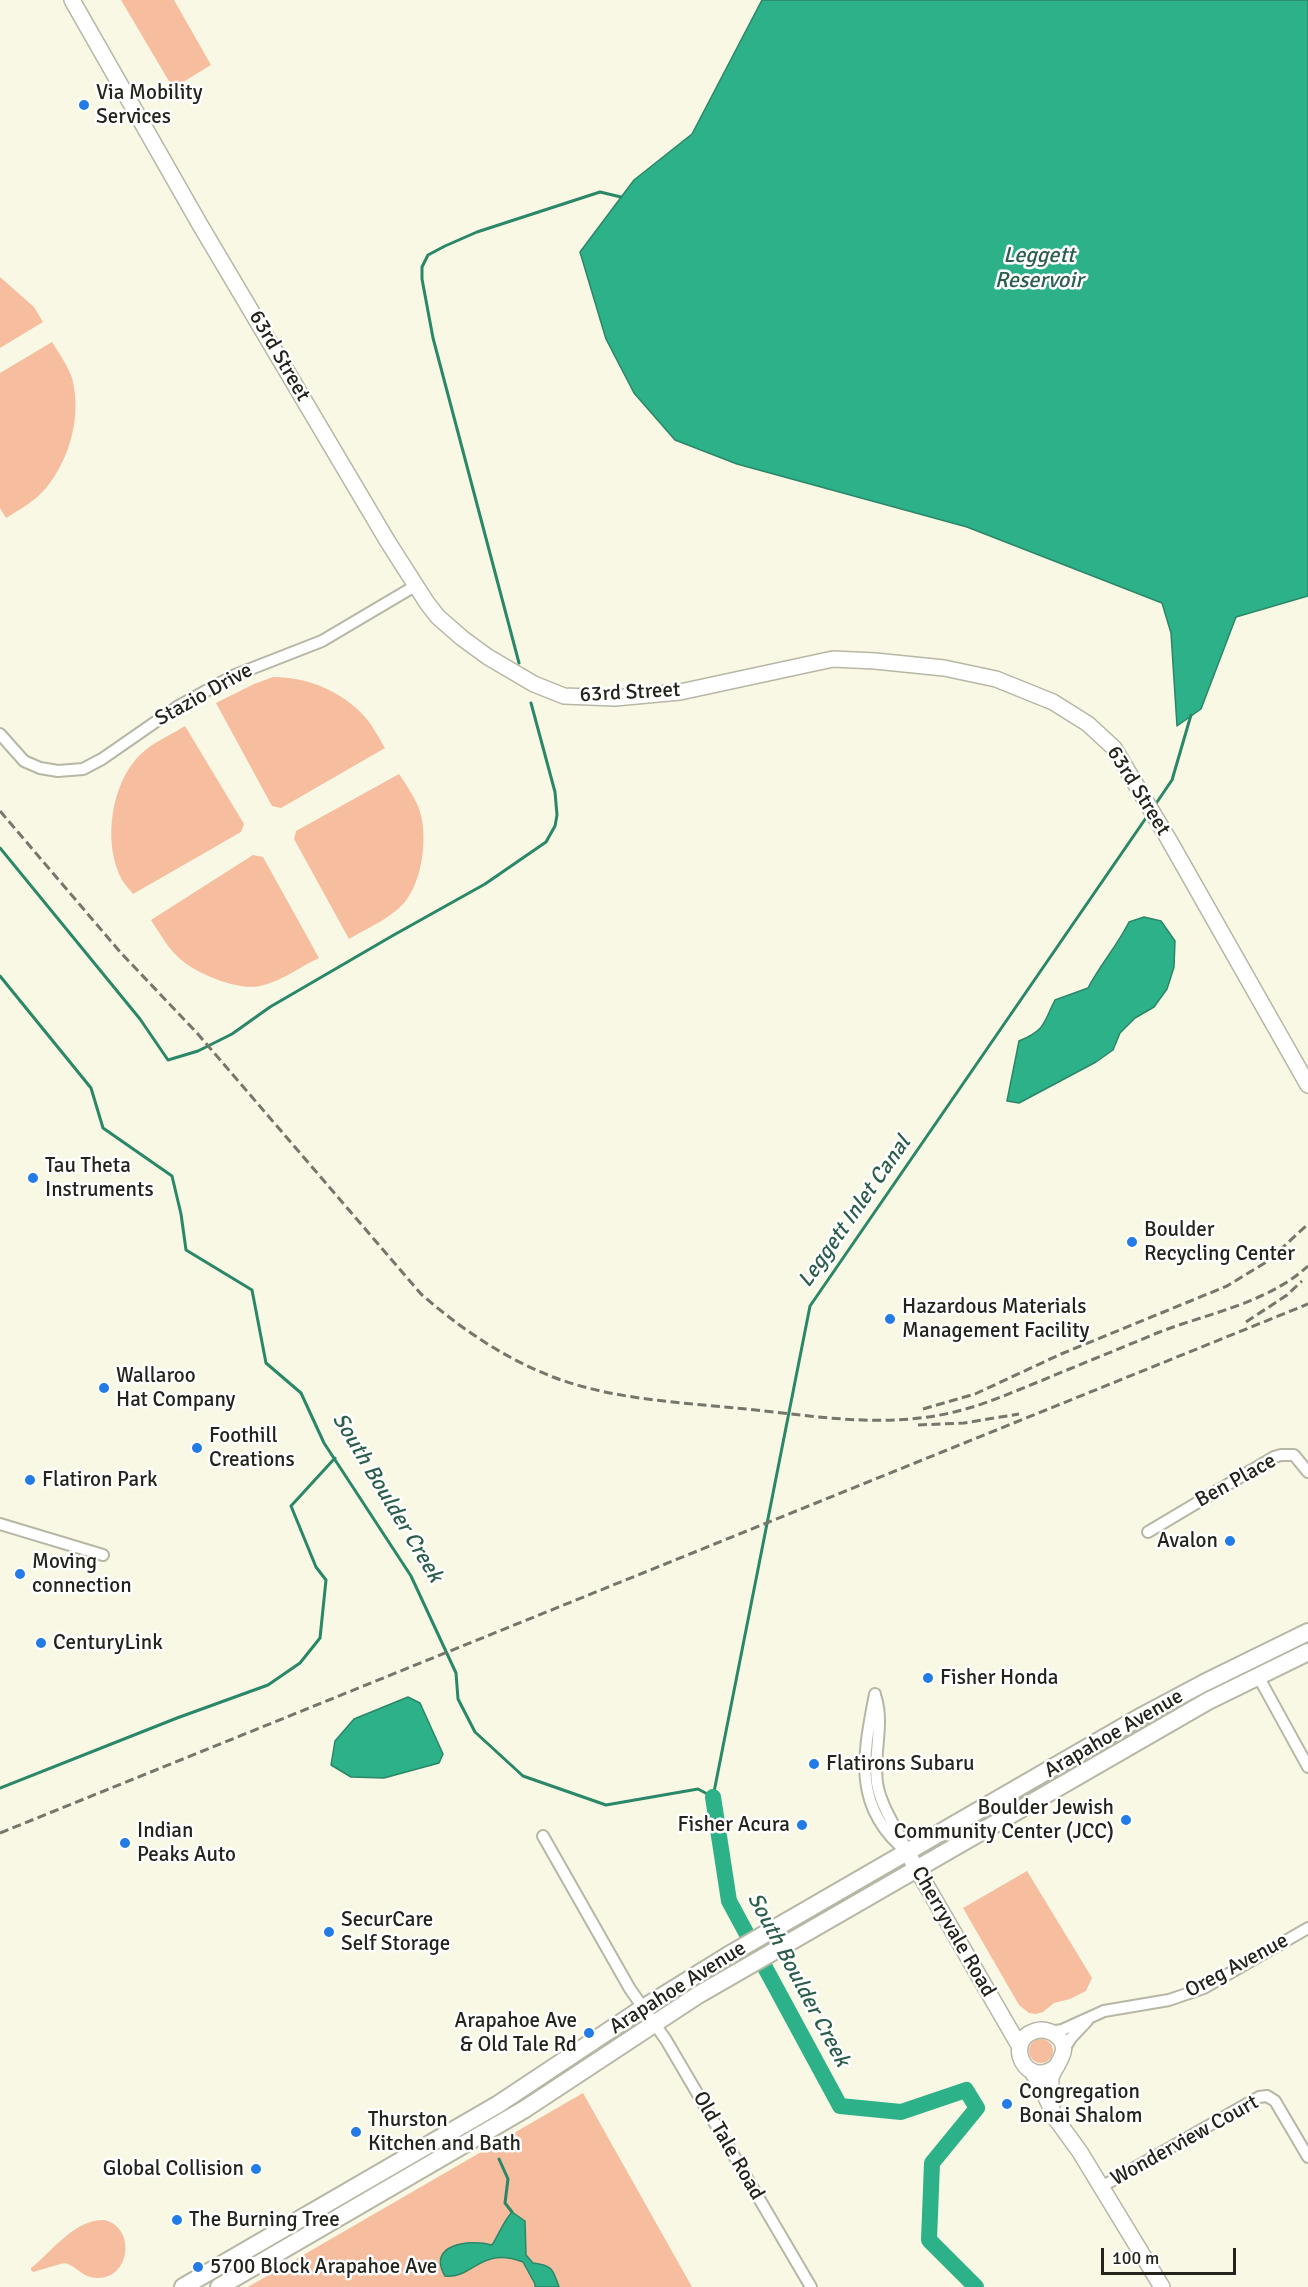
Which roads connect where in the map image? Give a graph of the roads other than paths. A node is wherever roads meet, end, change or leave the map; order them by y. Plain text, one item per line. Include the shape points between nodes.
1 (72, 0) edge
2 (415, 586) junction
3 (0, 734) edge
4 (1308, 1085) edge
5 (1308, 1472) edge
6 (0, 1524) edge
7 (1148, 1532) dead end
8 (103, 1555) dead end
9 (1308, 1632) edge
10 (1308, 1652) edge
11 (1258, 1676) junction
12 (1308, 1767) edge
13 (543, 1836) dead end
14 (907, 1852) junction
15 (917, 1868) junction
16 (1308, 1928) edge
17 (643, 2007) junction
18 (999, 2013) junction
19 (1094, 2015) junction
20 (653, 2022) junction
21 (1043, 2031) junction
22 (1020, 2047) junction
23 (1063, 2051) junction
24 (1057, 2066) junction
25 (1032, 2072) junction
26 (1080, 2152) junction
27 (1308, 2157) edge
28 (1101, 2187) junction
29 (183, 2287) edge
30 (219, 2287) edge
31 (811, 2287) edge
32 (1161, 2287) edge

1 - 2 street, 63rd Street via 199,223
2 - 3 street, Stazio Drive via 322,641 235,675 83,768 40,768 24,761
2 - 4 street, 63rd Street via 438,617 479,651 534,684 564,696 615,698 680,692 832,659 944,668 996,679 1053,702 1088,724 1114,748
5 - 7 street, Ben Place via 1294,1455 1274,1457
6 - 8 street
9 - 14 main road, Arapahoe Avenue via 1204,1683
10 - 11 main road, Arapahoe Avenue
11 - 12 street
11 - 15 main road, Arapahoe Avenue
13 - 17 street, Old Tale Road
14 - 14 street via 878,1792 880,1720 875,1694 864,1767 867,1791 892,1840
14 - 15 street, Cherryvale Road
14 - 17 main road, Arapahoe Avenue
15 - 18 street, Cherryvale Road
15 - 20 main road, Arapahoe Avenue
16 - 19 street, Oreg Avenue via 1204,1988 1169,2000
17 - 20 street, Old Tale Road
17 - 29 main road, Arapahoe Avenue via 496,2105
18 - 21 street, Cherryvale Road via 1024,2027
18 - 22 street, Cherryvale Road
19 - 21 street, Oreg Avenue via 1062,2030
19 - 23 street
20 - 30 main road, Arapahoe Avenue via 517,2114
20 - 31 street, Old Tale Road
21 - 22 street via 1026,2036
21 - 23 street via 1059,2039
22 - 25 street via 1022,2061
23 - 24 street
24 - 25 street via 1046,2073
24 - 26 street via 1051,2080 1053,2098
25 - 26 street via 1056,2119
26 - 28 street
27 - 28 street, Wonderview Court via 1275,2101 1264,2096
28 - 32 street

